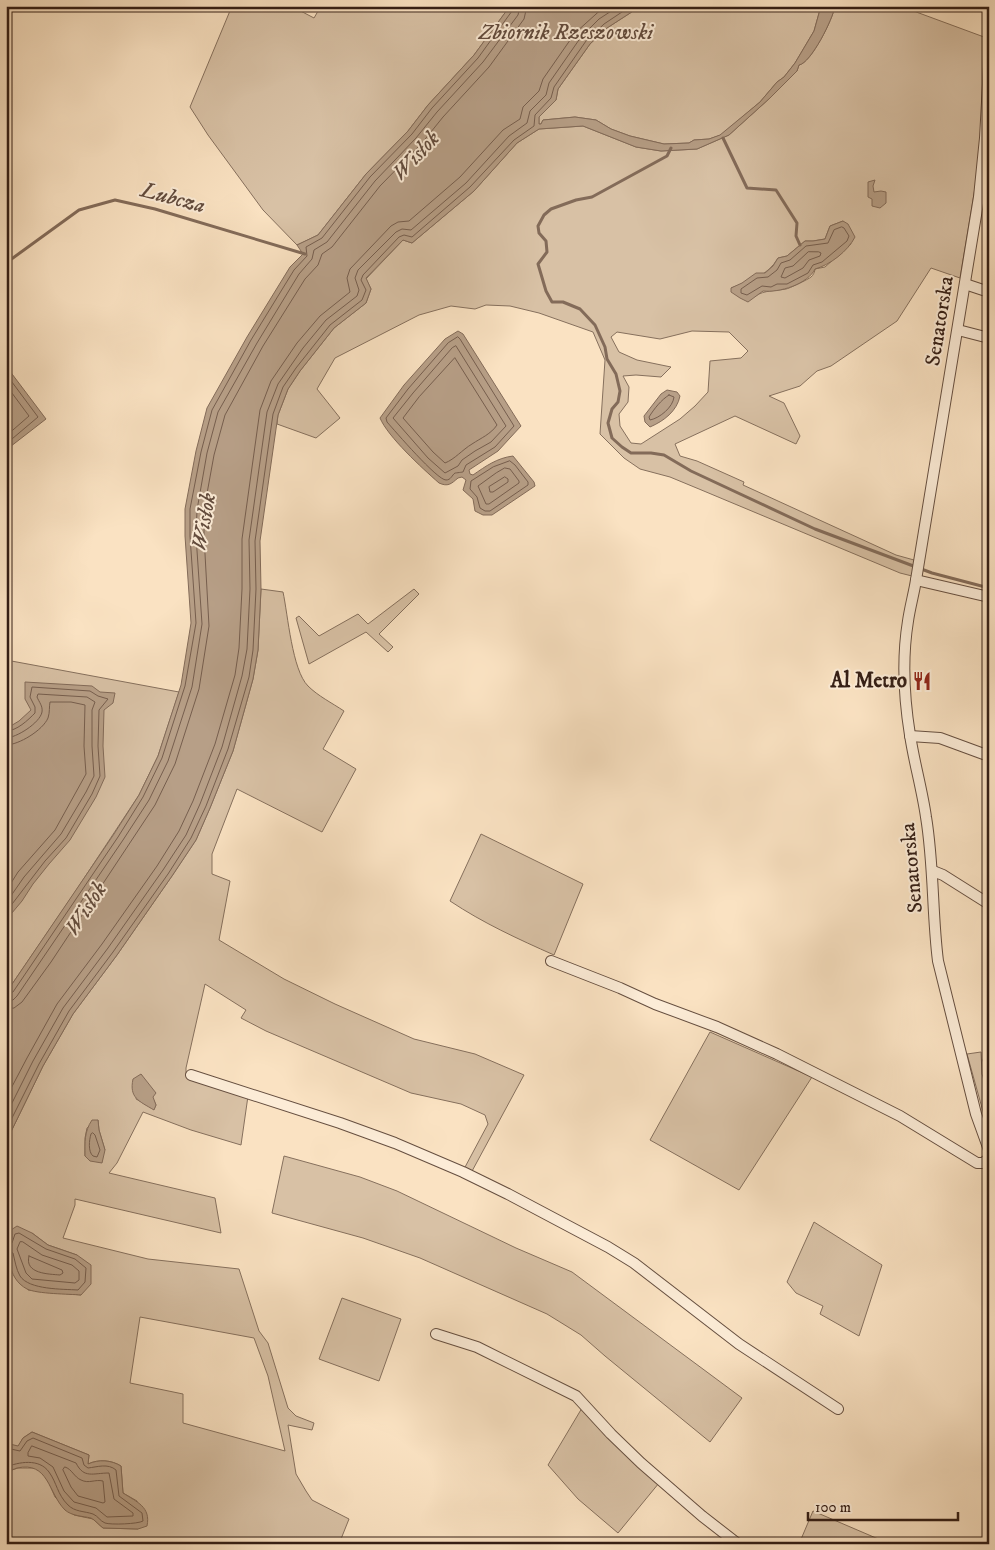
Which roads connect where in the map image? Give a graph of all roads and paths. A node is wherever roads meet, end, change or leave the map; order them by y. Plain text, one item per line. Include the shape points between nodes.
1 (989, 66) edge
2 (965, 284) junction
3 (989, 292) edge
4 (958, 330) junction
5 (989, 338) edge
6 (916, 580) junction
7 (989, 597) edge
8 (910, 736) junction
9 (989, 756) edge
10 (933, 871) junction
11 (989, 904) edge
12 (551, 961) dead end
13 (191, 1075) dead end
14 (989, 1150) edge
15 (989, 1158) edge
16 (436, 1334) dead end
17 (838, 1409) dead end
18 (738, 1544) edge

1 - 2 street, Senatorska via 986,138
2 - 3 street
2 - 4 street, Senatorska
4 - 5 street
4 - 6 street, Senatorska
6 - 7 street
6 - 8 street, Senatorska via 906,645 905,686
8 - 9 street via 940,738
8 - 10 street, Senatorska
10 - 11 street
10 - 14 street, Senatorska via 938,961 976,1114
12 - 15 street via 717,1026 777,1054 900,1116 977,1164
13 - 17 street via 395,1143 517,1199 634,1263 740,1344
16 - 18 street via 477,1347 576,1396 641,1463

